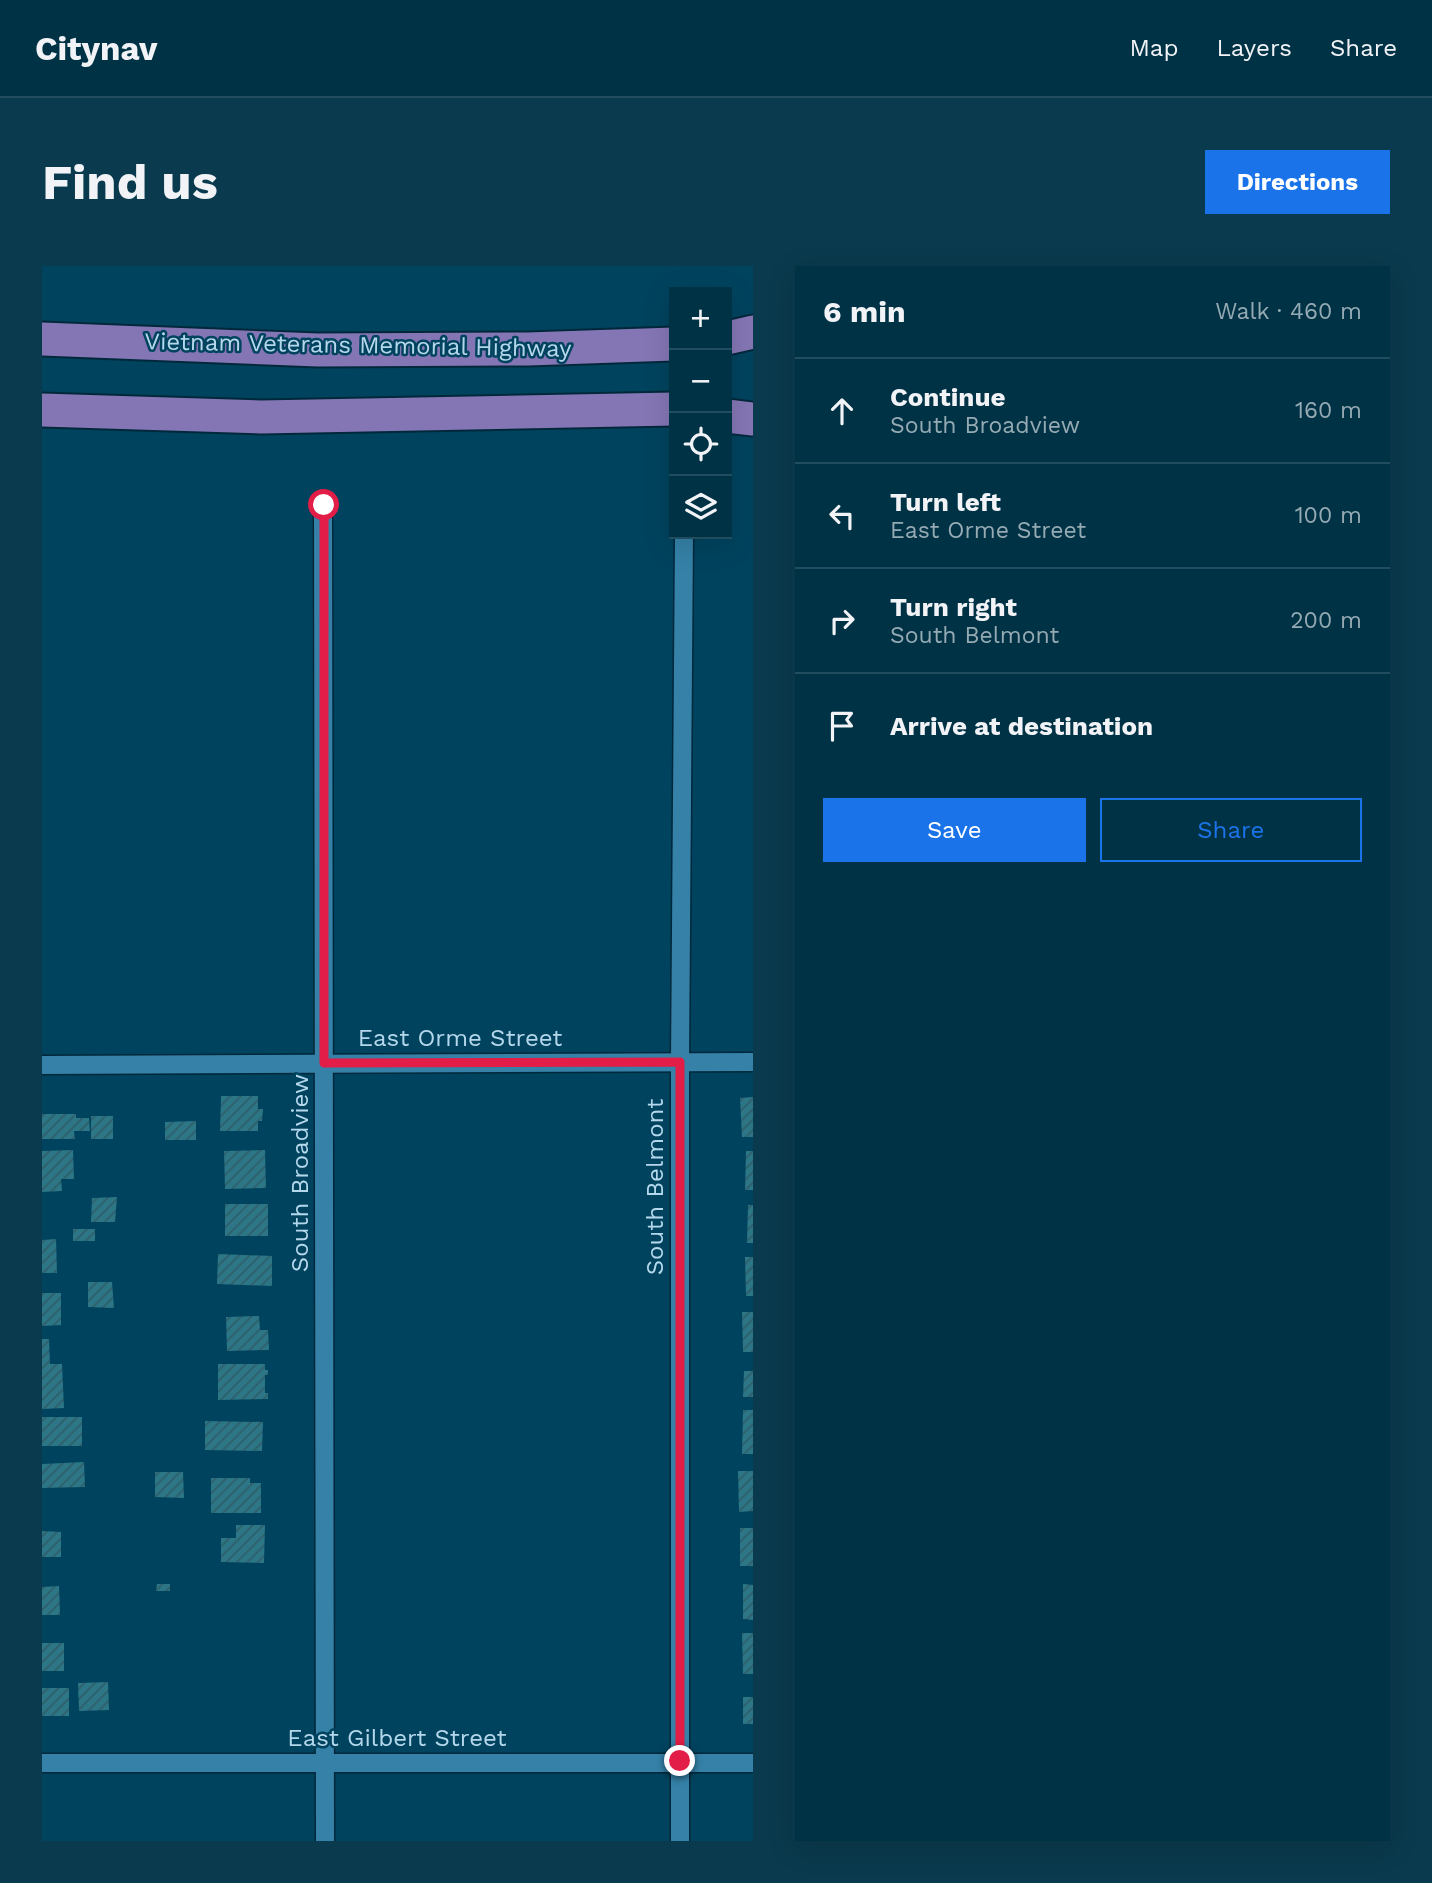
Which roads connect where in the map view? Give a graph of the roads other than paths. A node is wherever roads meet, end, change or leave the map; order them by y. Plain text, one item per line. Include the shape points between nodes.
1 (753, 332) edge
2 (732, 338) edge
3 (42, 339) edge
4 (732, 340) edge
5 (753, 340) edge
6 (669, 344) edge
7 (753, 405) edge
8 (732, 407) edge
9 (669, 409) edge
10 (42, 410) edge
11 (732, 417) edge
12 (753, 419) edge
13 (324, 505) dead end
14 (684, 539) edge
15 (680, 1062) junction
16 (753, 1062) edge
17 (324, 1063) junction
18 (42, 1065) edge
19 (680, 1761) junction
20 (753, 1762) edge
21 (42, 1763) edge
22 (325, 1763) junction
23 (326, 1841) edge
24 (680, 1841) edge

1 - 2 highway
3 - 6 highway, Vietnam Veterans Memorial Highway via 318,349
4 - 5 highway
7 - 8 highway
9 - 10 highway via 261,417
11 - 12 highway
13 - 17 street, South Broadview
14 - 15 street, South Belmont
15 - 16 street, East Orme Street
15 - 17 street, East Orme Street
15 - 19 street, South Belmont
17 - 18 street, East Orme Street
17 - 22 street, South Broadview
19 - 20 street, East Gilbert Street
19 - 22 street, East Gilbert Street
19 - 24 street, South Belmont
21 - 22 street, East Gilbert Street
22 - 23 street, South Broadview

